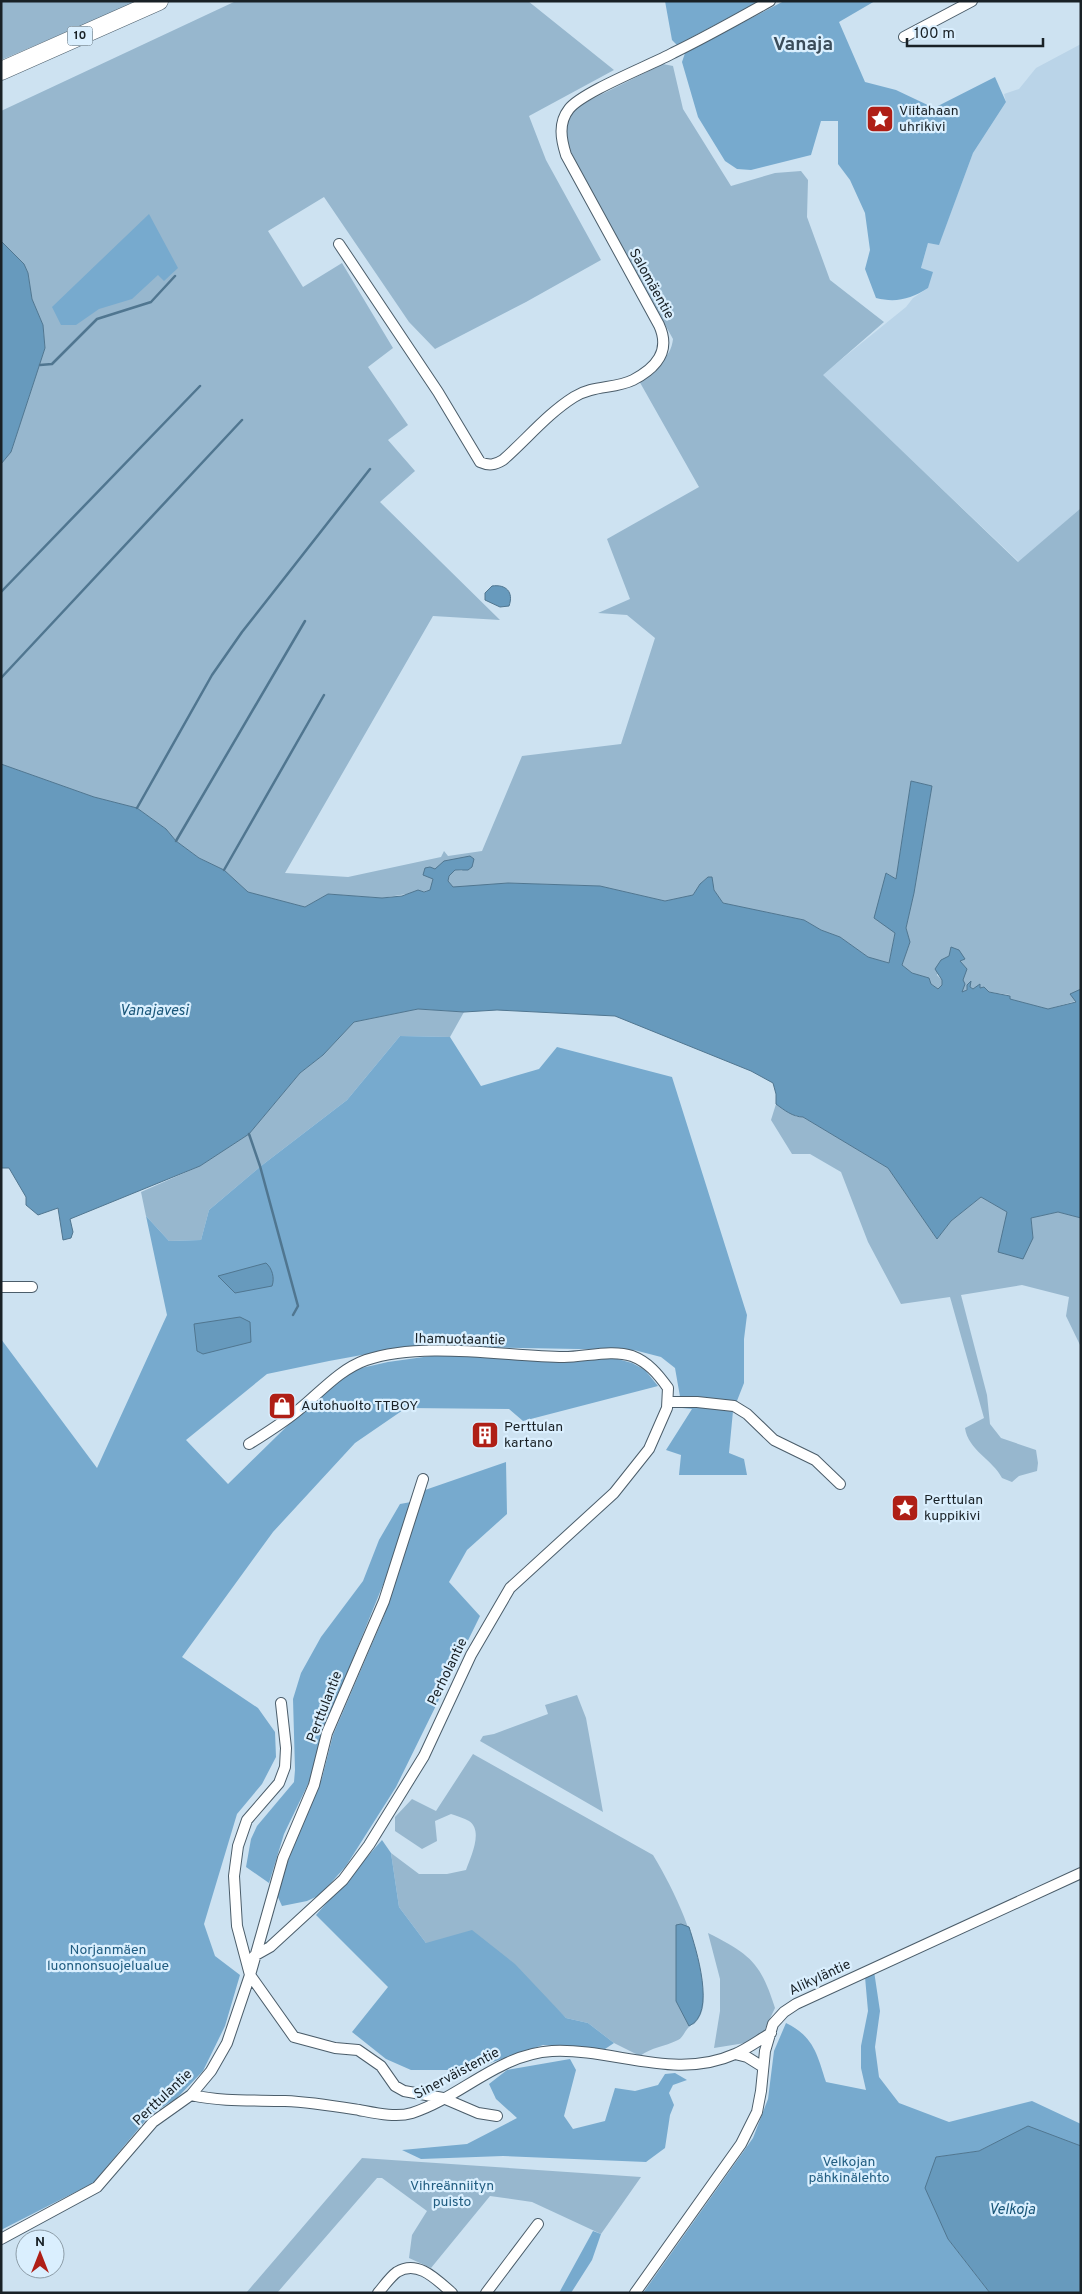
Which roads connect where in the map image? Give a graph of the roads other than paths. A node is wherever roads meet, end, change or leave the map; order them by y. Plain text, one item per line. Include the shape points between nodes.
1 (159, 1) edge
2 (770, 1) edge
3 (972, 1) edge
4 (904, 37) dead end
5 (1, 72) edge
6 (338, 244) dead end
7 (1, 1287) edge
8 (32, 1288) dead end
9 (669, 1402) junction
10 (249, 1444) dead end
11 (423, 1479) dead end
12 (840, 1484) dead end
13 (281, 1703) dead end
14 (1081, 1872) edge
15 (254, 1956) junction
16 (250, 1975) junction
17 (770, 2032) junction
18 (735, 2054) junction
19 (763, 2067) junction
20 (191, 2095) junction
21 (444, 2098) junction
22 (496, 2116) dead end
23 (538, 2224) dead end
24 (1, 2239) edge
25 (378, 2293) edge
26 (452, 2293) edge
27 (486, 2293) edge
28 (635, 2293) edge

1 - 5 highway, 10
2 - 6 street, Salomäentie via 581,98 565,114 561,141 566,155 659,325 665,340 664,348 651,366 632,380 587,390 575,396 547,417 503,460 486,465 480,462 438,392
3 - 4 street
7 - 8 street
9 - 10 street, Ihamuotaantie via 668,1388 652,1367 630,1355 544,1357 443,1351 389,1355 367,1360 339,1374 295,1413
9 - 12 street via 734,1406 774,1440 815,1460
9 - 15 street, Perholantie via 648,1449 614,1493 510,1588 470,1656 424,1756 344,1878 270,1947
11 - 15 street, Perttulantie via 384,1600 327,1733 314,1785 282,1858
13 - 16 street, Perttulantie via 285,1767 279,1783 247,1820 238,1846 234,1876 240,1942
14 - 17 street, Alikyläntie via 796,2004 784,2012
15 - 16 street, Perttulantie
16 - 20 street, Perttulantie via 227,2043 211,2071
16 - 21 street via 294,2037 335,2048 358,2050 381,2066 395,2086 404,2091
17 - 18 street, Sinerväistentie
17 - 19 street, Alikyläntie
18 - 19 street
18 - 21 street, Sinerväistentie via 695,2065 678,2066 553,2051 534,2054 490,2072
19 - 28 street, Alikyläntie via 757,2112 740,2144
20 - 21 street, Sinerväistentie via 216,2100 327,2104 390,2114 410,2114
20 - 24 street, Perttulantie via 153,2122 97,2187
21 - 22 street via 469,2110
23 - 27 street
25 - 26 street via 396,2273 406,2268 430,2274

